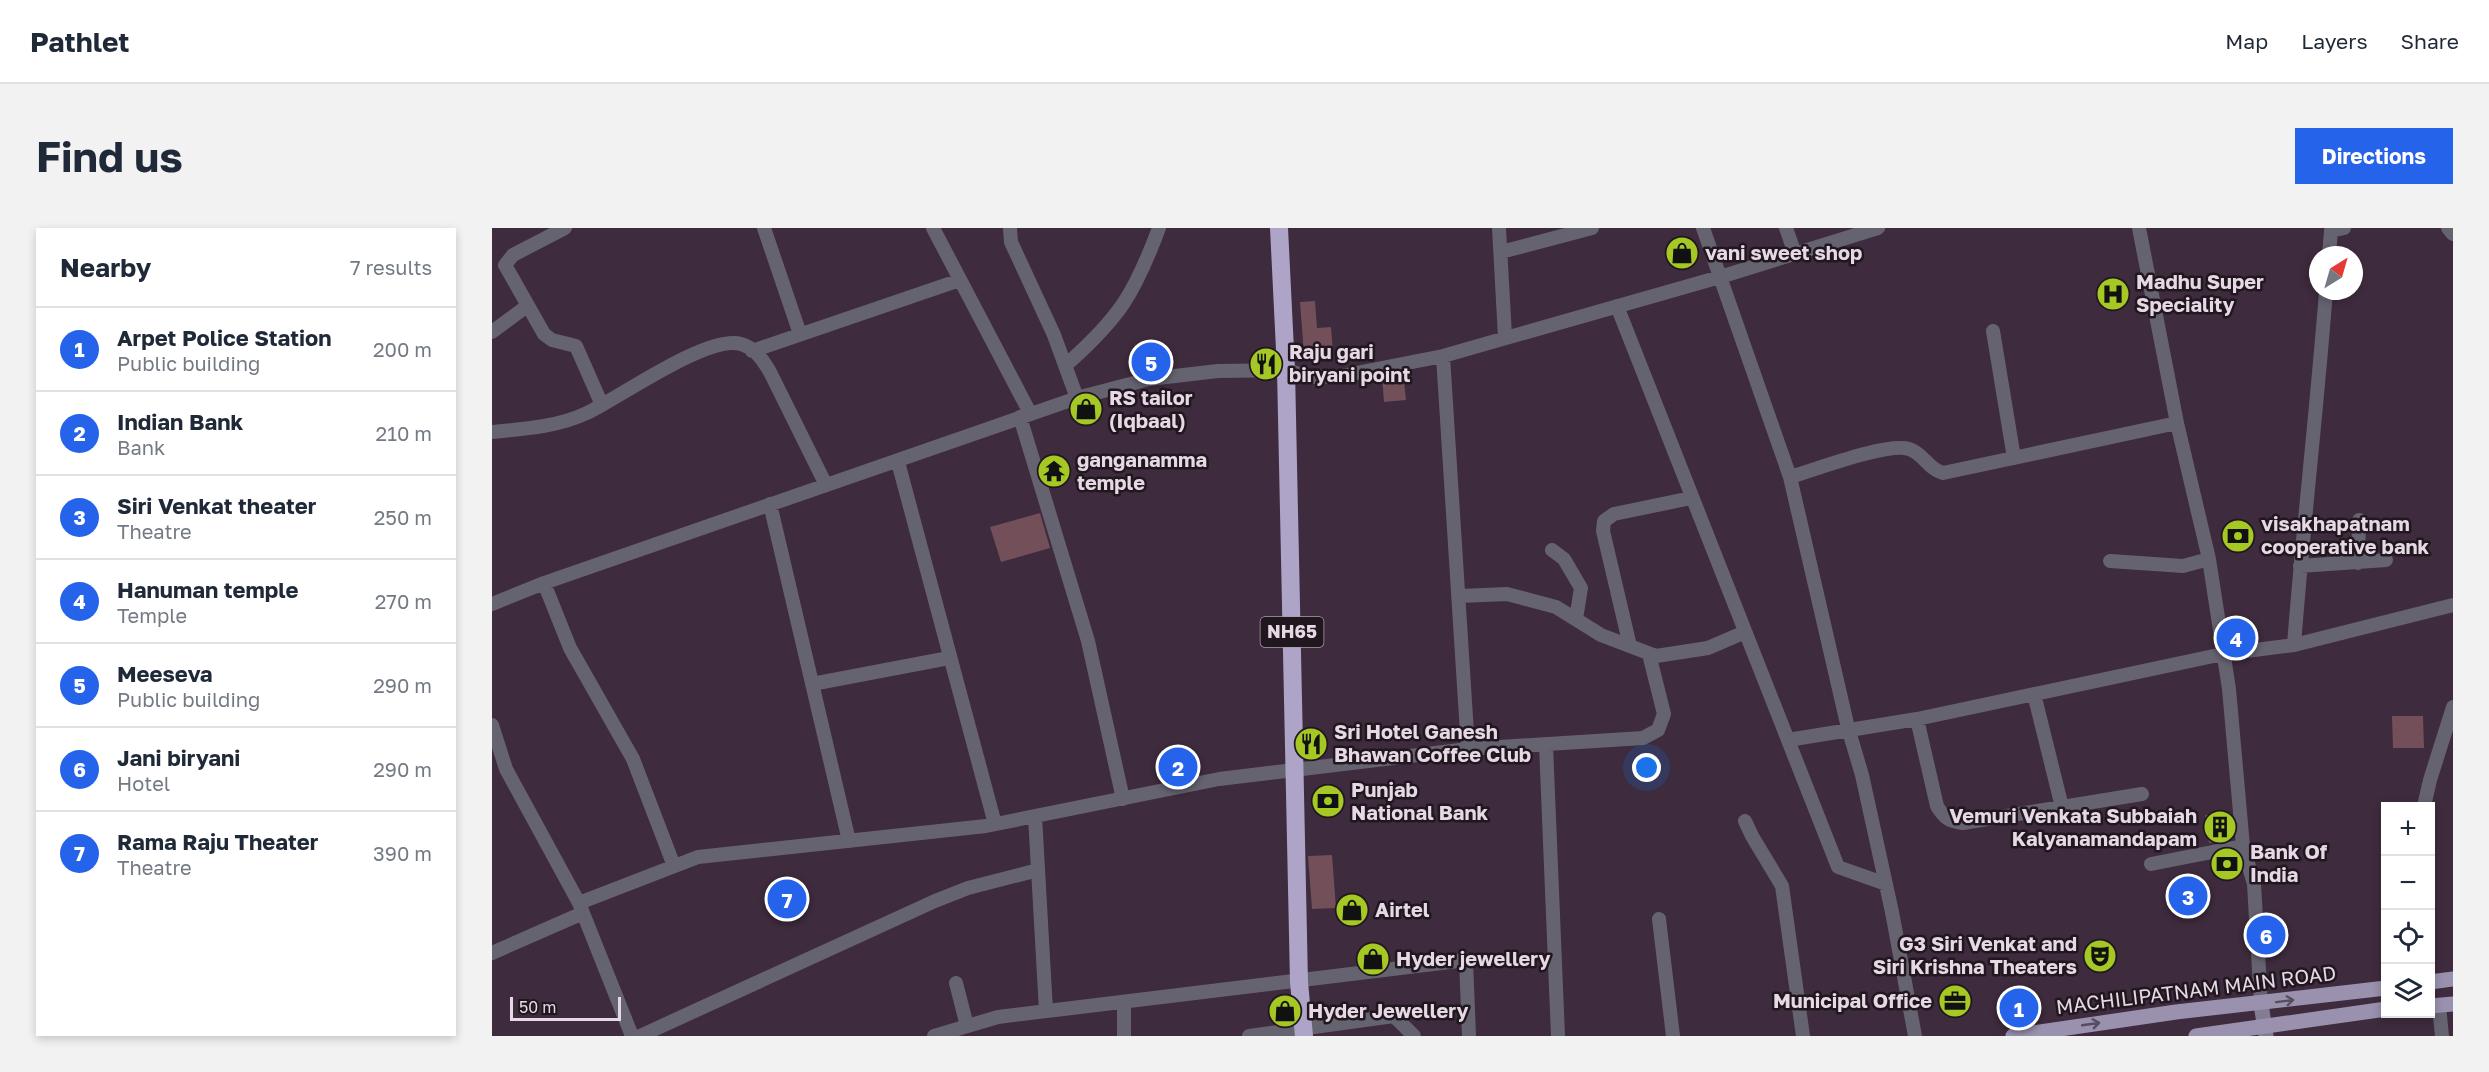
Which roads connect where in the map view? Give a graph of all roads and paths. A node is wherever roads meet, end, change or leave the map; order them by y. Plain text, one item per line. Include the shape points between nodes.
1 (565, 228) edge
2 (764, 228) edge
3 (933, 228) edge
4 (1010, 228) edge
5 (1159, 228) edge
6 (1279, 228) edge
7 (1499, 228) edge
8 (1592, 228) edge
9 (1702, 228) edge
10 (1786, 228) edge
11 (1878, 228) edge
12 (2139, 228) edge
13 (2448, 228) edge
14 (2335, 229) edge
15 (2453, 234) edge
16 (2331, 246) edge
17 (1501, 252) junction
18 (1795, 254) junction
19 (1720, 277) junction
20 (960, 280) junction
21 (2325, 300) edge
22 (527, 306) junction
23 (1617, 306) junction
24 (1993, 331) dead end
25 (492, 332) edge
26 (800, 334) junction
27 (1505, 337) junction
28 (752, 351) junction
29 (1443, 356) junction
30 (1066, 365) junction
31 (1286, 370) junction
32 (1077, 398) junction
33 (602, 405) junction
34 (1025, 415) junction
35 (2177, 423) junction
36 (492, 432) edge
37 (2014, 458) junction
38 (898, 462) junction
39 (1790, 477) junction
40 (826, 485) junction
41 (1691, 498) junction
42 (770, 504) junction
43 (2358, 520) dead end
44 (1552, 550) dead end
45 (2209, 559) junction
46 (2386, 560) dead end
47 (2110, 561) dead end
48 (2358, 563) junction
49 (2300, 566) junction
50 (544, 583) junction
51 (1460, 596) junction
52 (492, 604) edge
53 (2453, 605) edge
54 (1576, 619) junction
55 (1745, 632) junction
56 (2294, 645) junction
57 (1630, 646) junction
58 (1649, 654) junction
59 (2223, 654) junction
60 (949, 658) junction
61 (813, 684) junction
62 (2034, 694) junction
63 (2453, 707) edge
64 (1917, 719) junction
65 (492, 725) edge
66 (1848, 728) junction
67 (1788, 740) junction
68 (1546, 745) junction
69 (1468, 749) junction
70 (1295, 769) junction
71 (2142, 794) dead end
72 (1123, 799) junction
73 (2425, 802) edge
74 (2062, 807) junction
75 (1035, 816) junction
76 (1745, 821) dead end
77 (995, 824) junction
78 (849, 841) junction
79 (2243, 846) junction
80 (2151, 864) dead end
81 (674, 866) junction
82 (1038, 870) junction
83 (1886, 884) junction
84 (581, 908) junction
85 (1659, 918) dead end
86 (492, 953) edge
87 (2453, 979) edge
88 (2435, 981) edge
89 (956, 982) dead end
90 (1299, 982) junction
91 (2381, 989) edge
92 (1124, 1003) junction
93 (2261, 1004) junction
94 (2441, 1005) edge
95 (2381, 1010) edge
96 (1046, 1011) junction
97 (967, 1026) junction
98 (2266, 1031) edge
99 (1304, 1032) edge
100 (632, 1036) edge
101 (639, 1036) edge
102 (934, 1036) edge
103 (1124, 1036) edge
104 (1249, 1036) edge
105 (1414, 1036) edge
106 (1469, 1036) edge
107 (1558, 1036) edge
108 (1673, 1036) edge
109 (1803, 1036) edge
110 (1915, 1036) edge
111 (2013, 1036) edge
112 (2196, 1036) edge
113 (2442, 1036) edge

1 - 22 street via 507,260 507,272
2 - 26 street
3 - 20 street
4 - 30 street via 1011,242
5 - 30 street via 1132,292 1117,316
6 - 31 highway, NH65
7 - 17 street
8 - 17 street
9 - 19 street
10 - 18 street
11 - 18 street
12 - 35 street
13 - 15 street
14 - 16 street
17 - 27 street
18 - 19 street
19 - 23 street
19 - 39 street
20 - 26 street
20 - 34 street
21 - 49 street
22 - 25 street
22 - 33 street via 544,334 576,346
23 - 27 street
23 - 41 street
24 - 37 street
26 - 28 street
27 - 29 street
28 - 33 street via 741,344 728,343 701,351
28 - 40 street via 770,372
29 - 31 street via 1341,376 1310,377
29 - 51 street
30 - 32 street
31 - 32 street via 1218,371 1149,379
31 - 70 highway, NH65
32 - 34 street
33 - 36 street via 545,427
34 - 38 street
34 - 72 street via 1088,641
35 - 37 street
35 - 45 street
37 - 39 street via 1943,473 1911,449 1902,448 1882,450
38 - 40 street
38 - 60 street
39 - 66 street
40 - 42 street
41 - 55 street
41 - 57 street via 1614,514 1604,521 1603,531
42 - 50 street
42 - 61 street
43 - 48 street
44 - 54 street via 1564,559 1581,588
45 - 47 street via 2182,566
45 - 59 street
46 - 48 street
48 - 49 street
49 - 56 street
50 - 52 street
50 - 81 street via 570,648 633,759
51 - 54 street via 1507,594 1556,606
51 - 69 street
53 - 56 street
54 - 57 street via 1601,635
55 - 58 street via 1708,648
55 - 67 street
56 - 59 street
57 - 58 street
58 - 68 street via 1664,714 1658,730 1643,738
59 - 62 street
59 - 79 street
60 - 61 street
60 - 77 street
61 - 78 street
62 - 64 street
62 - 74 street
63 - 73 street
64 - 66 street
64 - 74 street via 1937,806 1950,821 1963,823
65 - 84 street via 506,769
66 - 67 street
66 - 83 street
67 - 83 street via 1838,867
68 - 69 street
68 - 107 street
69 - 70 street
70 - 72 street via 1219,779
70 - 90 highway, NH65
71 - 74 street
72 - 75 street
75 - 77 street
75 - 82 street
76 - 109 street via 1782,886
77 - 78 street
78 - 81 street via 698,857
79 - 80 street
79 - 93 street via 2254,884
81 - 84 street
82 - 96 street
82 - 101 street via 935,901
83 - 110 street
84 - 86 street
84 - 100 street
85 - 108 street
87 - 88 main road
89 - 97 street
90 - 92 street
90 - 99 highway, NH65
90 - 106 street via 1466,960
93 -> 91 main road, MACHILIPATNAM MAIN ROAD
92 - 96 street
92 - 103 street
93 - 98 street
111 -> 93 main road, MACHILIPATNAM MAIN ROAD
94 - 113 street
95 - 98 main road
96 - 97 street via 998,1017
97 - 102 street
98 - 112 main road
99 - 104 street
99 - 105 street via 1394,1016

